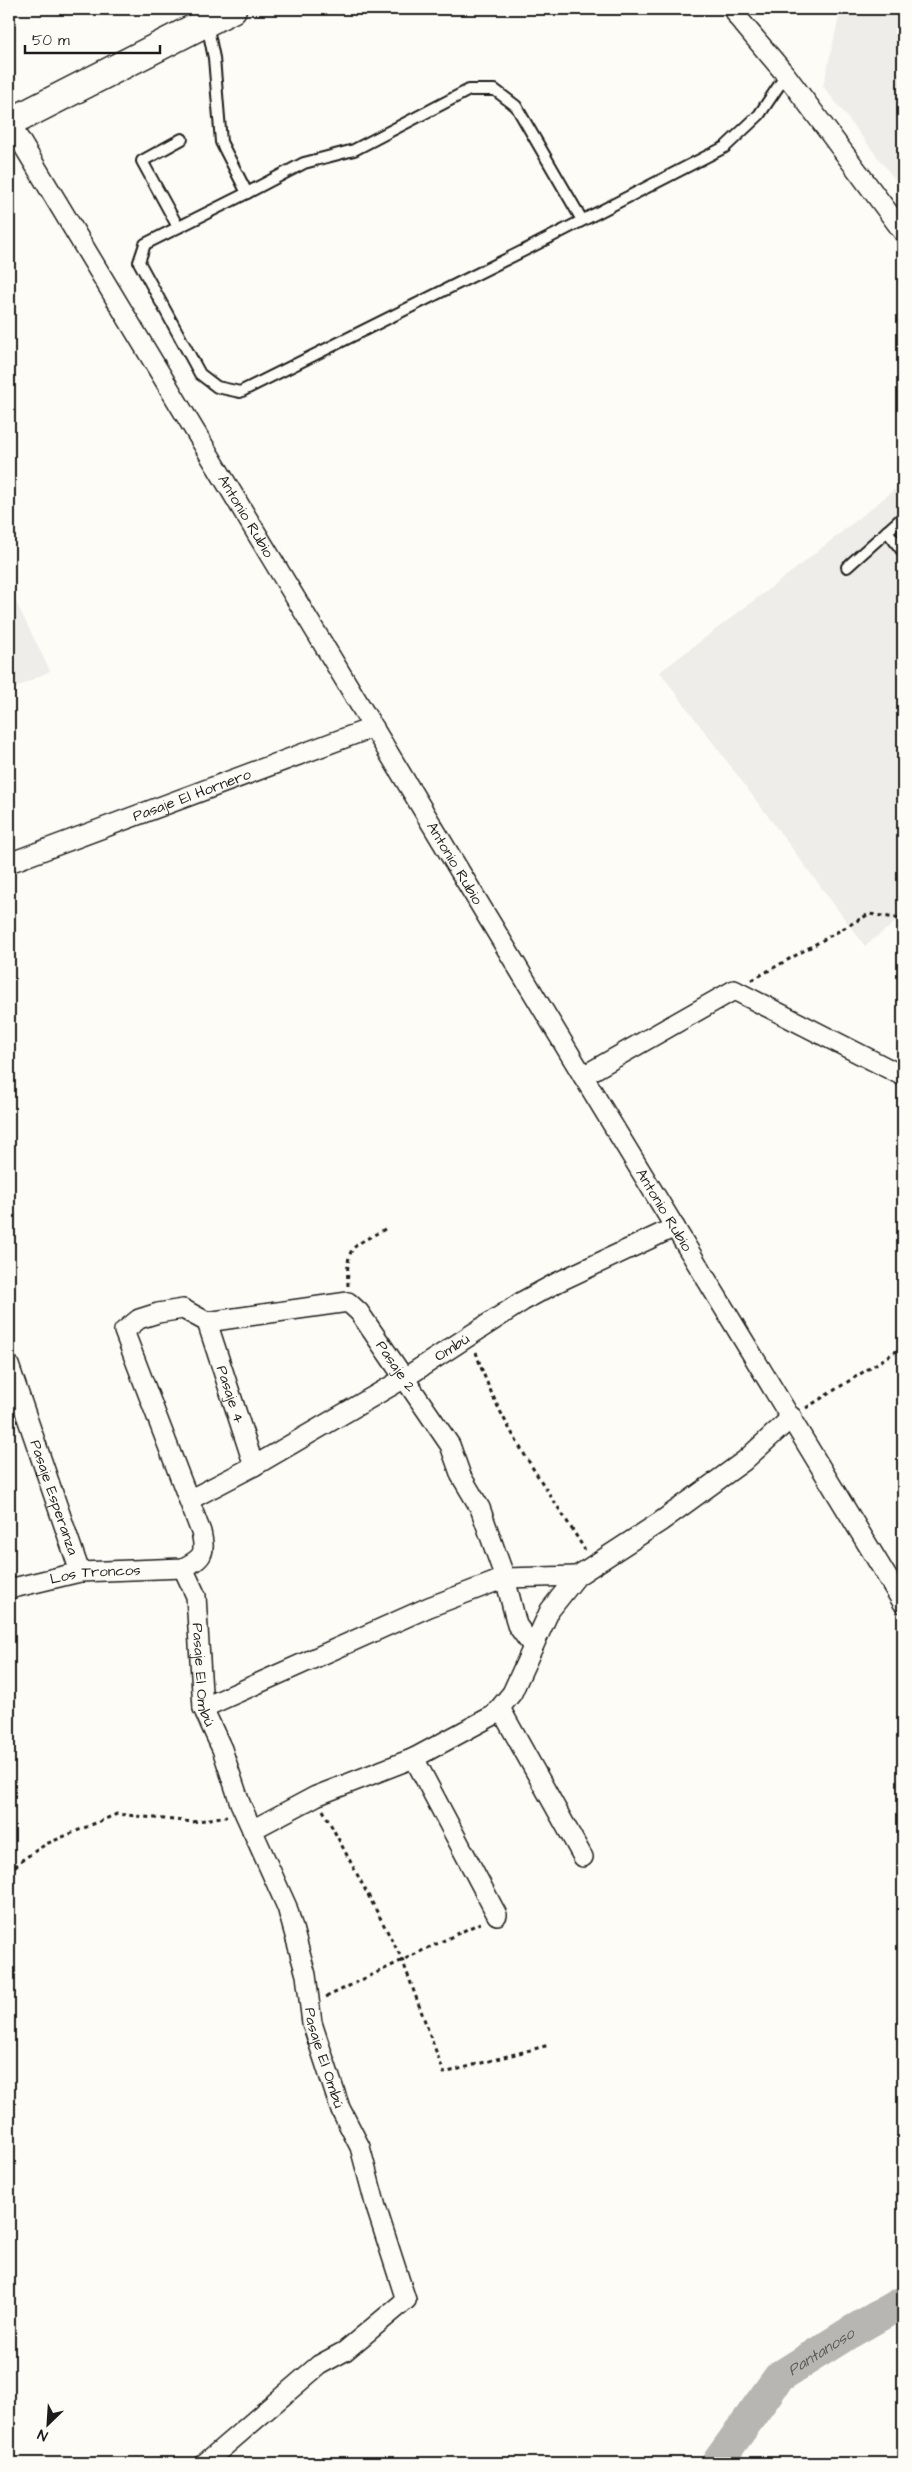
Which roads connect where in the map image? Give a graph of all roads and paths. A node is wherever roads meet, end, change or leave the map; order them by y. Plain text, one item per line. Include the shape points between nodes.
1 (232, 9) edge
2 (721, 9) edge
3 (737, 14) edge
4 (204, 15) edge
5 (786, 75) junction
6 (9, 106) edge
7 (9, 123) edge
8 (182, 139) dead end
9 (247, 193) junction
10 (582, 220) junction
11 (178, 227) junction
12 (903, 232) edge
13 (903, 517) edge
14 (887, 531) junction
15 (903, 552) edge
16 (847, 567) dead end
17 (374, 727) junction
18 (9, 864) edge
19 (903, 919) edge
20 (734, 990) junction
21 (583, 1076) junction
22 (903, 1076) edge
23 (675, 1227) junction
24 (385, 1229) dead end
25 (348, 1302) junction
26 (207, 1322) junction
27 (471, 1335) junction
28 (903, 1347) edge
29 (9, 1366) edge
30 (403, 1379) junction
31 (792, 1417) junction
32 (254, 1466) junction
33 (189, 1500) junction
34 (594, 1565) junction
35 (183, 1568) junction
36 (80, 1572) junction
37 (576, 1576) junction
38 (505, 1578) junction
39 (9, 1589) edge
40 (903, 1603) edge
41 (534, 1646) junction
42 (203, 1708) junction
43 (500, 1708) junction
44 (414, 1758) junction
45 (316, 1796) junction
46 (248, 1821) junction
47 (583, 1857) dead end
48 (9, 1872) edge
49 (497, 1915) joint
50 (402, 1959) junction
51 (310, 2005) junction
52 (549, 2045) dead end
53 (205, 2463) edge

1 - 4 street
2 - 3 street
3 - 5 street
4 - 6 street
4 - 7 street
4 - 9 lane via 214,58 221,142
5 - 10 lane via 759,115 725,147
5 - 12 street
7 - 17 street, Antonio Rubio
8 - 11 lane via 142,162
9 - 10 lane via 304,163 354,150 469,90 495,90 516,106
9 - 11 lane
10 - 11 lane via 240,392 216,387 200,374 139,262 145,244
13 - 14 lane
14 - 15 lane
14 - 16 lane
17 - 18 street, Pasaje El Hornero
17 - 21 street, Antonio Rubio
19 - 20 path via 869,914
20 - 21 street
20 - 22 street
21 - 23 street, Antonio Rubio
23 - 27 street, Ombú via 558,1282
23 - 31 street, Antonio Rubio
24 - 25 path via 352,1247 346,1260
25 - 26 street
25 - 30 street, Pasaje 2 via 359,1312
26 - 32 street, Pasaje 4
26 - 33 street via 183,1309 140,1319 124,1331
27 - 30 street, Ombú
27 - 34 path via 485,1380 513,1434
28 - 31 path
29 - 36 street, Pasaje Esperanza
30 - 32 street, Ombú
30 - 38 street, Pasaje 2 via 450,1445 461,1476 480,1508
31 - 34 street via 744,1461
31 - 40 street, Antonio Rubio
32 - 33 street, Ombú
33 - 35 street via 204,1545 198,1561
34 - 37 street
35 - 36 street, Los Troncos
35 - 42 street, Pasaje El Ombú via 196,1596
36 - 39 street, Los Troncos
37 - 38 street
37 - 41 street via 550,1610
38 - 41 street, Pasaje 2 via 517,1625
38 - 42 street via 428,1607
41 - 43 street via 512,1693
42 - 46 street, Pasaje El Ombú
43 - 44 street via 494,1715
43 - 47 street
44 - 45 street
44 - 49 street
45 - 46 street
45 - 50 path
46 - 48 path via 193,1822 117,1814 46,1844
46 - 51 street, Pasaje El Ombú via 286,1907 306,1975
49 - 50 path
50 - 51 path
50 - 52 path via 444,2073
51 - 53 street, Pasaje El Ombú via 312,2022 340,2108 360,2147 406,2300 346,2351 319,2365

